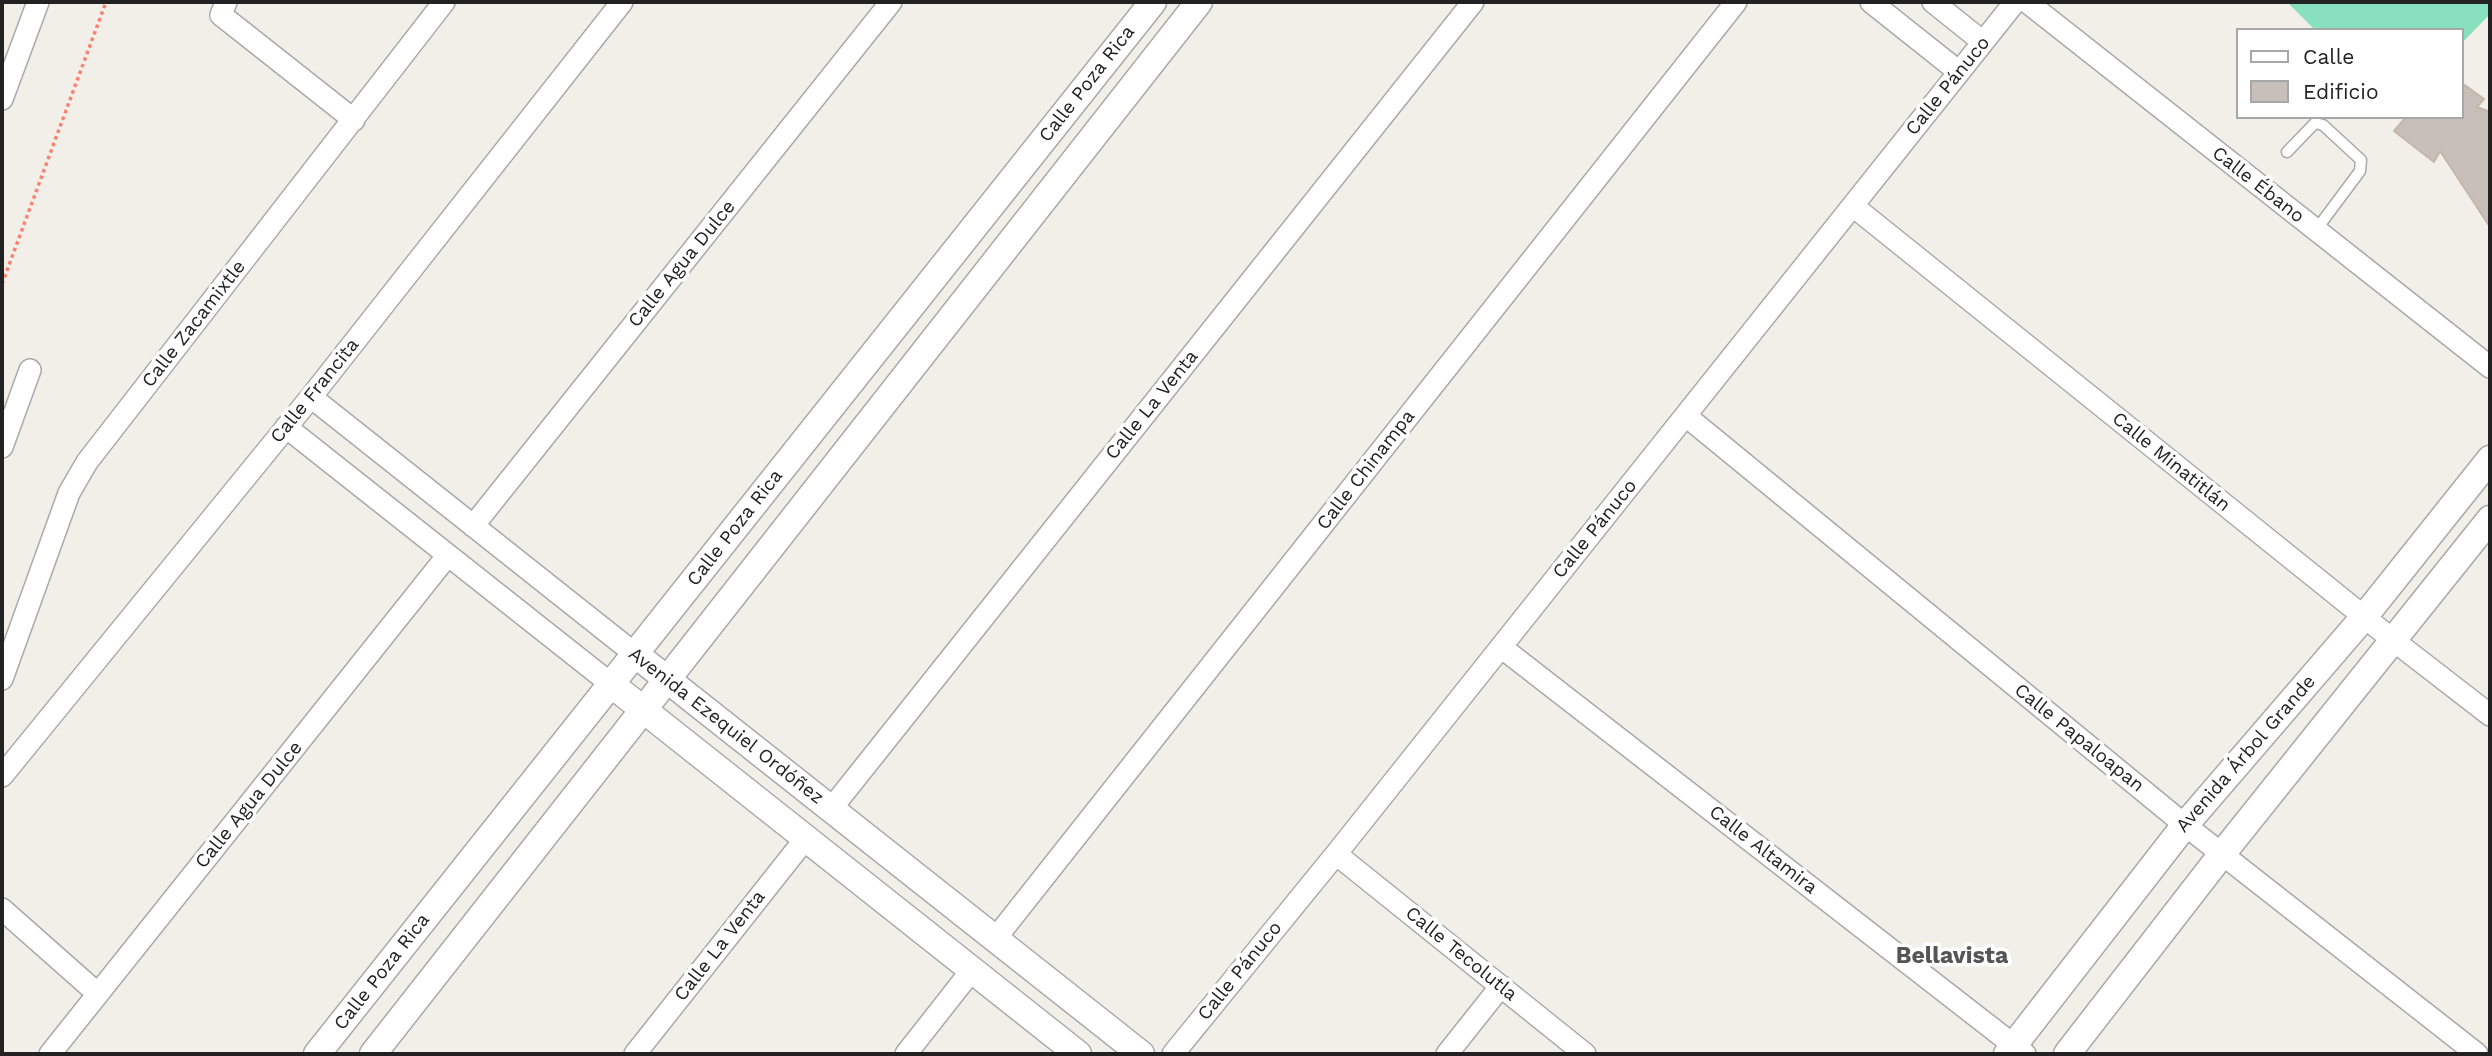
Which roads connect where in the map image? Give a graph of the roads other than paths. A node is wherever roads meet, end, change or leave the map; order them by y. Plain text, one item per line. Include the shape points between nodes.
1 (38, 2) edge
2 (443, 2) edge
3 (622, 2) edge
4 (891, 2) edge
5 (1153, 2) edge
6 (1199, 2) edge
7 (1473, 2) edge
8 (1736, 2) edge
9 (1871, 2) edge
10 (1933, 2) edge
11 (2015, 2) edge
12 (2027, 2) edge
13 (224, 8) edge
14 (1983, 42) junction
15 (1959, 72) junction
16 (2, 100) edge
17 (354, 120) junction
18 (1046, 136) junction
19 (2287, 152) dead end
20 (1074, 161) junction
21 (1000, 195) junction
22 (1853, 206) junction
23 (1026, 222) junction
24 (2316, 230) junction
25 (2490, 367) edge
26 (30, 370) dead end
27 (311, 397) junction
28 (1686, 415) junction
29 (286, 427) junction
30 (2, 447) edge
31 (2490, 459) edge
32 (2490, 519) edge
33 (473, 526) junction
34 (448, 555) junction
35 (2364, 617) junction
36 (2393, 640) junction
37 (1501, 647) junction
38 (635, 654) junction
39 (2, 679) edge
40 (667, 679) junction
41 (611, 684) junction
42 (643, 709) junction
43 (2490, 715) edge
44 (2, 776) edge
45 (831, 809) junction
46 (2185, 825) junction
47 (806, 838) junction
48 (1336, 854) junction
49 (2222, 854) junction
50 (2, 909) edge
51 (995, 939) junction
52 (972, 970) junction
53 (1501, 986) junction
54 (98, 994) junction
55 (2015, 1051) edge
56 (50, 1054) edge
57 (317, 1054) edge
58 (373, 1054) edge
59 (635, 1054) edge
60 (906, 1054) edge
61 (1078, 1054) edge
62 (1141, 1054) edge
63 (1173, 1054) edge
64 (1447, 1054) edge
65 (1585, 1054) edge
66 (2067, 1054) edge
67 (2477, 1054) edge

1 - 16 street
2 - 17 street, Calle Zacamixtle
3 - 27 street, Calle Francita
4 - 33 street, Calle Agua Dulce
5 - 18 street, Calle Poza Rica
6 - 20 street, Calle Poza Rica
7 - 45 street, Calle La Venta
8 - 51 street, Calle Chinampa
9 - 15 street
10 - 14 street
11 - 14 street, Calle Pánuco
12 - 24 street, Calle Ébano
13 - 17 street
14 - 15 street, Calle Pánuco
15 - 22 street, Calle Pánuco
17 - 39 street, Calle Zacamixtle via 87,462 69,493
18 - 20 street via 1064,144
18 - 21 street, Calle Poza Rica
19 - 24 lane via 2315,122 2361,160 2360,171
20 - 23 street, Calle Poza Rica
21 - 23 street via 1009,213
21 - 38 street, Calle Poza Rica
22 - 28 street, Calle Pánuco
22 - 35 street, Calle Minatitlán
23 - 40 street, Calle Poza Rica
24 - 25 street, Calle Ébano
26 - 30 street
27 - 29 street, Calle Francita
27 - 33 street, Avenida Ezequiel Ordóñez
28 - 37 street, Calle Pánuco
28 - 46 street, Calle Papaloapan
29 - 34 street, Avenida Ezequiel Ordóñez
29 - 44 street, Calle Francita
31 - 35 street, Avenida Árbol Grande
32 - 36 street, Avenida Árbol Grande
33 - 38 street, Avenida Ezequiel Ordóñez
34 - 41 street, Avenida Ezequiel Ordóñez
34 - 54 street, Calle Agua Dulce
35 - 36 street, Calle Minatitlán
35 - 46 street, Avenida Árbol Grande
36 - 43 street, Calle Minatitlán
36 - 49 street, Avenida Árbol Grande
37 - 48 street, Calle Pánuco
37 - 55 street, Calle Altamira
38 - 40 street, Avenida Ezequiel Ordóñez
38 - 41 street, Calle Poza Rica
40 - 42 street, Calle Poza Rica
40 - 45 street, Avenida Ezequiel Ordóñez
41 - 42 street, Avenida Ezequiel Ordóñez
41 - 57 street, Calle Poza Rica
42 - 47 street, Avenida Ezequiel Ordóñez
42 - 58 street, Calle Poza Rica
45 - 51 street, Avenida Ezequiel Ordóñez
46 - 49 street, Calle Papaloapan
46 - 55 street, Avenida Árbol Grande
47 - 52 street, Avenida Ezequiel Ordóñez
47 - 59 street, Calle La Venta
48 - 53 street, Calle Tecolutla
48 - 63 street, Calle Pánuco
49 - 66 street, Avenida Árbol Grande
49 - 67 street, Calle Papaloapan
50 - 54 street
51 - 62 street, Avenida Ezequiel Ordóñez
52 - 60 street
52 - 61 street, Avenida Ezequiel Ordóñez
53 - 64 street
53 - 65 street, Calle Tecolutla
54 - 56 street, Calle Agua Dulce

